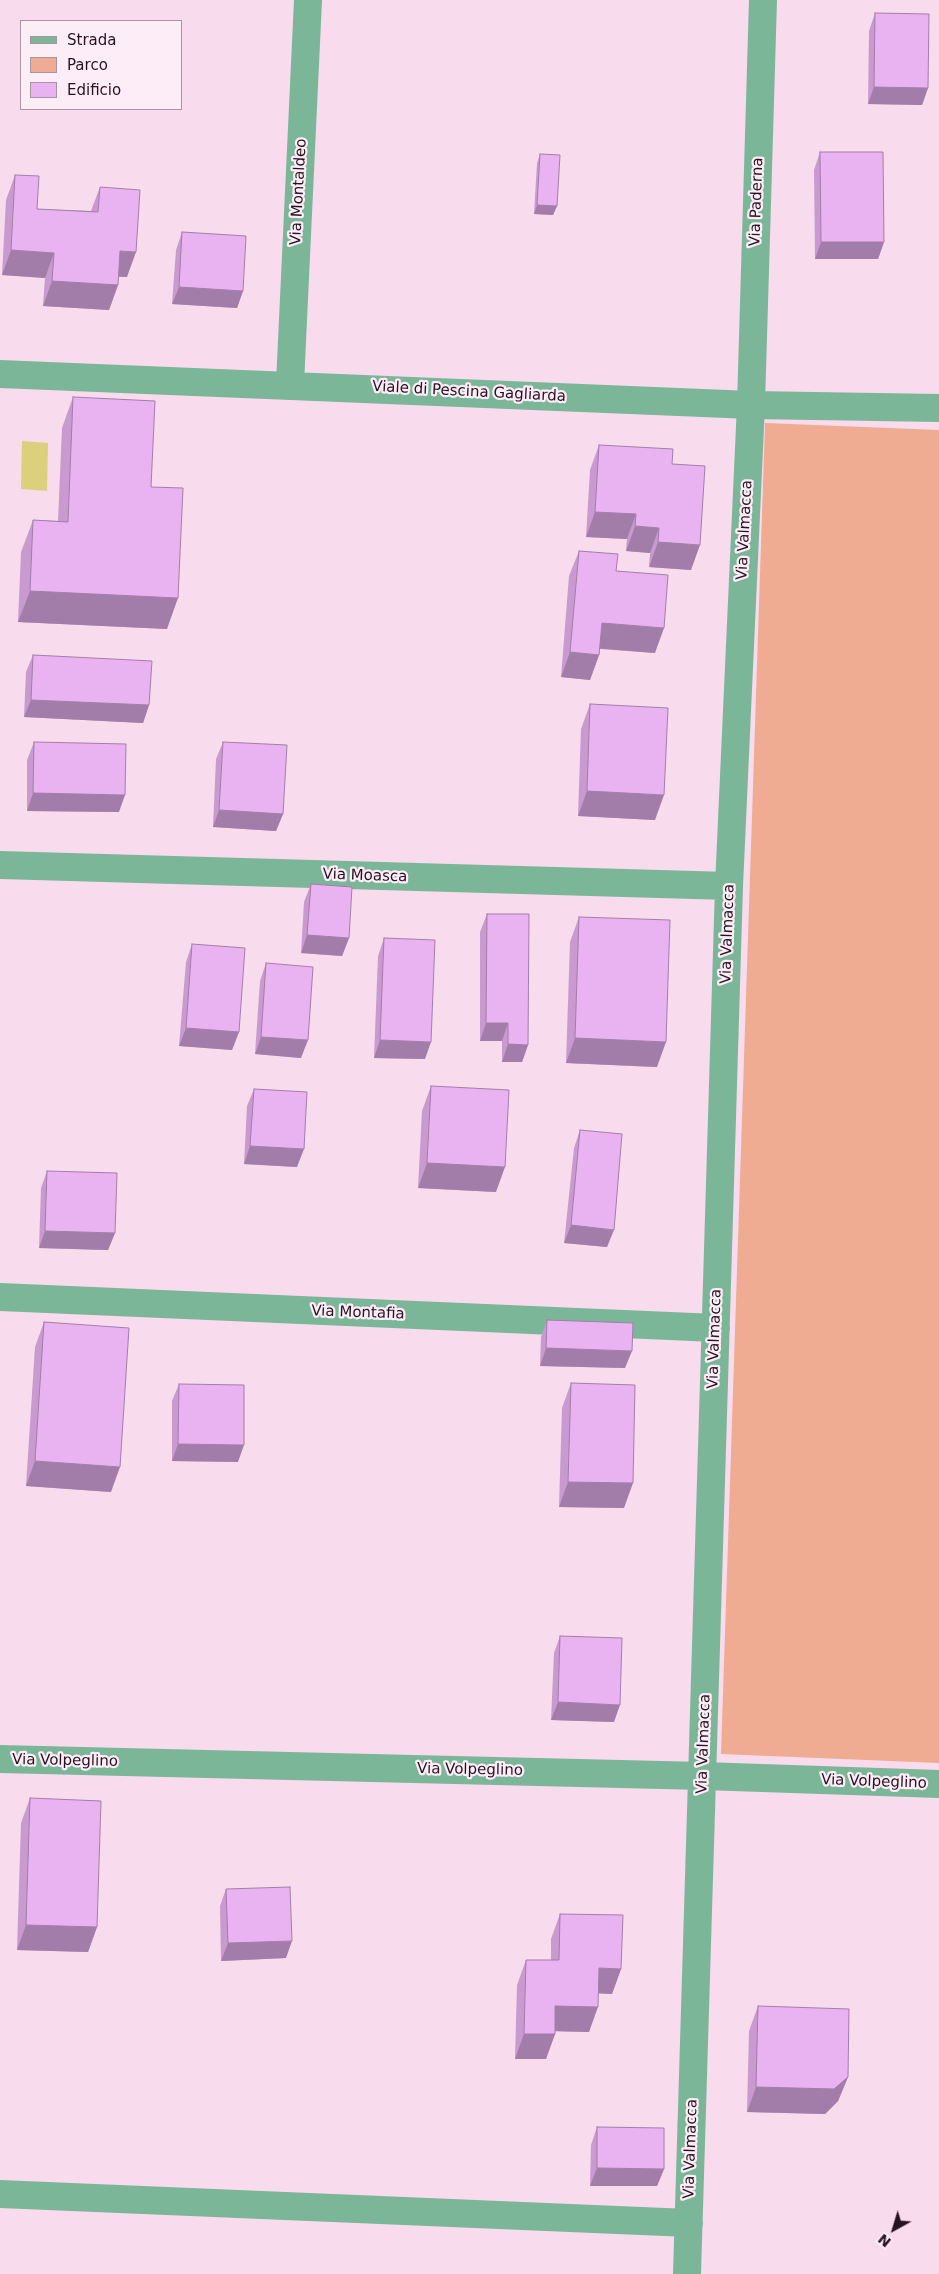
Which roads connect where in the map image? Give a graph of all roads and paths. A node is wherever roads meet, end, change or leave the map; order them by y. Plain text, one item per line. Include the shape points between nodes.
1 (308, 0) edge
2 (763, 0) edge
3 (0, 374) edge
4 (290, 384) junction
5 (751, 405) junction
6 (939, 408) edge
7 (0, 865) edge
8 (729, 886) junction
9 (0, 1298) edge
10 (716, 1328) junction
11 (0, 1759) edge
12 (704, 1776) junction
13 (939, 1784) edge
14 (0, 2194) edge
15 (689, 2223) junction
16 (687, 2274) edge

1 - 4 street, Via Montaldeo
2 - 5 street, Via Paderna
3 - 4 street, Viale di Pescina Gagliarda
4 - 5 street, Viale di Pescina Gagliarda
5 - 6 street, Viale di Pescina Gagliarda
5 - 8 street, Via Valmacca
7 - 8 street, Via Moasca
8 - 10 street, Via Valmacca
9 - 10 street, Via Montafia
10 - 12 street, Via Valmacca
11 - 12 street, Via Volpeglino
12 - 13 street, Via Volpeglino
12 - 15 street, Via Valmacca
14 - 15 street
15 - 16 street, Via Valmacca

